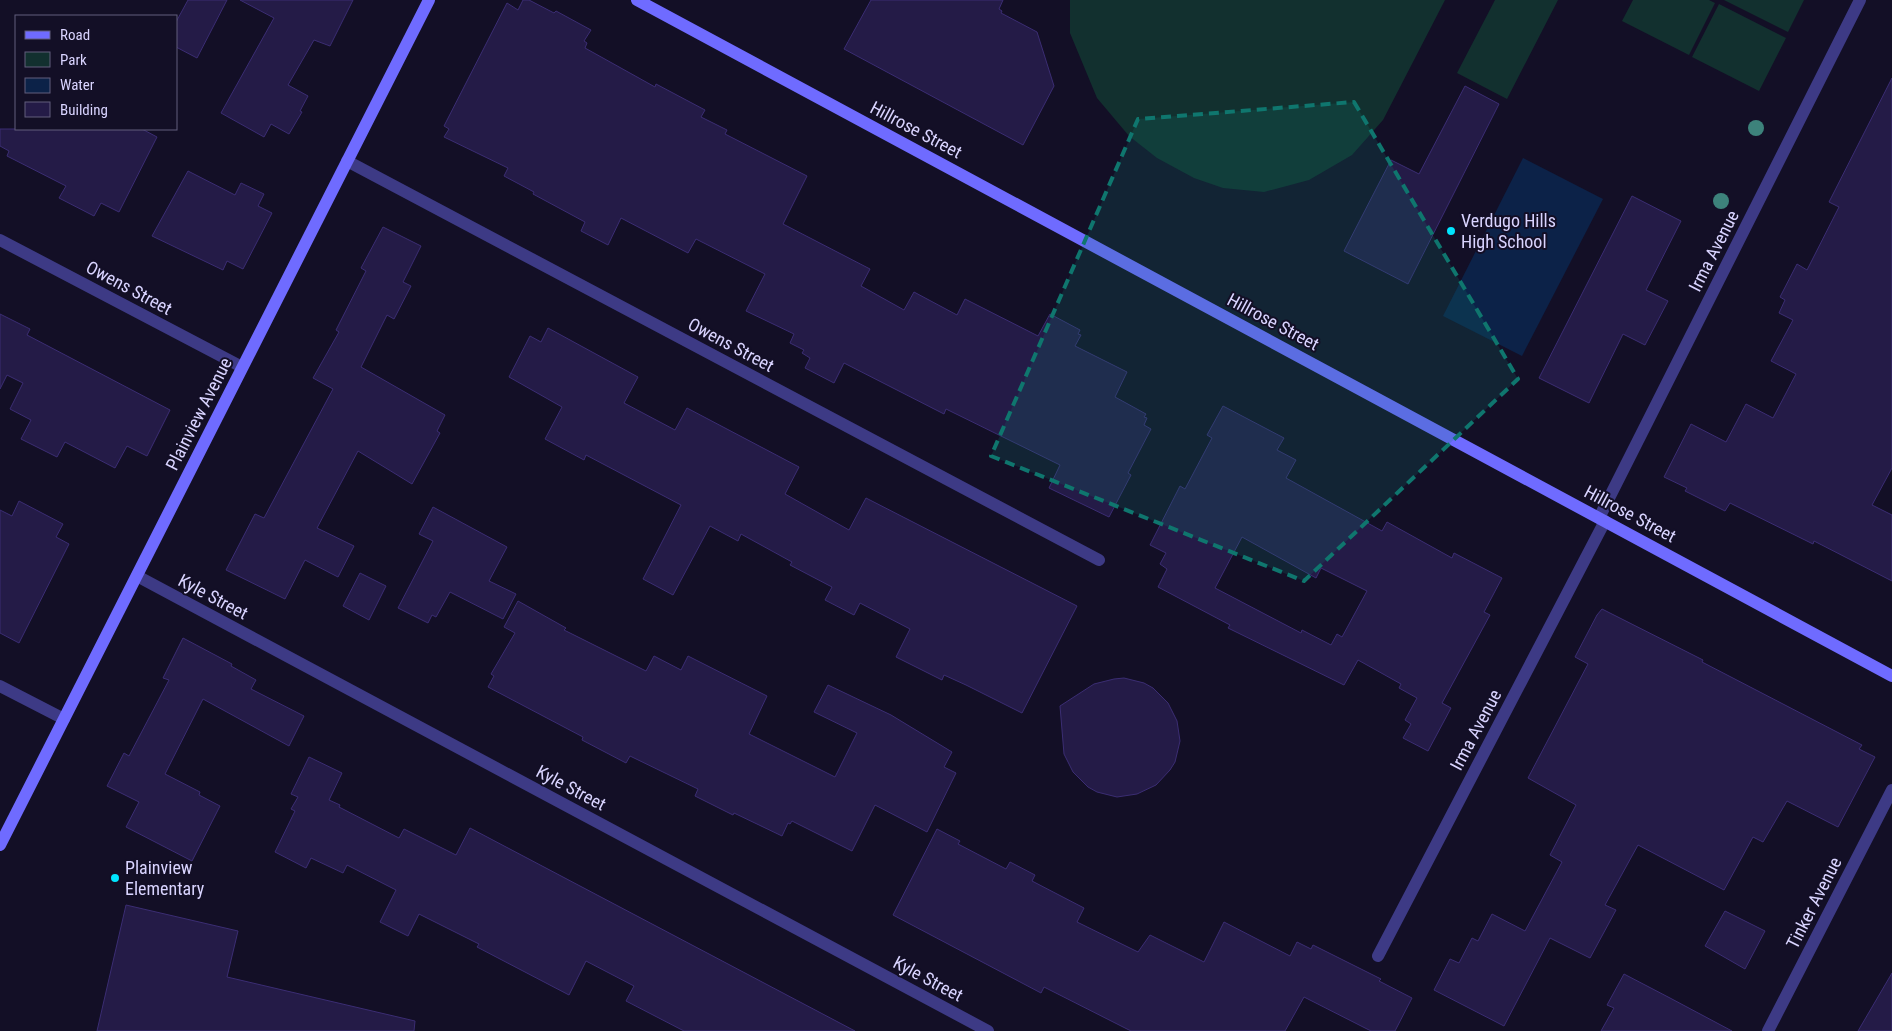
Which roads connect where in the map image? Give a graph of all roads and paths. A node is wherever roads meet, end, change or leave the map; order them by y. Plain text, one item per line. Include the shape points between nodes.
1 (429, 0) edge
2 (637, 0) edge
3 (1860, 0) edge
4 (346, 161) junction
5 (0, 240) edge
6 (242, 367) junction
7 (1602, 519) junction
8 (1099, 560) dead end
9 (137, 576) junction
10 (1892, 676) edge
11 (0, 686) edge
12 (64, 720) junction
13 (1892, 790) edge
14 (0, 845) edge
15 (1378, 956) dead end
16 (988, 1031) edge
17 (1768, 1031) edge

1 - 4 street, Plainview Avenue
2 - 7 street, Hillrose Street
3 - 7 street, Irma Avenue
4 - 6 street, Plainview Avenue
4 - 8 street, Owens Street
5 - 6 street, Owens Street
6 - 9 street, Plainview Avenue
7 - 10 street, Hillrose Street
7 - 15 street, Irma Avenue
9 - 12 street, Plainview Avenue
9 - 16 street, Kyle Street
11 - 12 street
12 - 14 street, Plainview Avenue
13 - 17 street, Tinker Avenue

